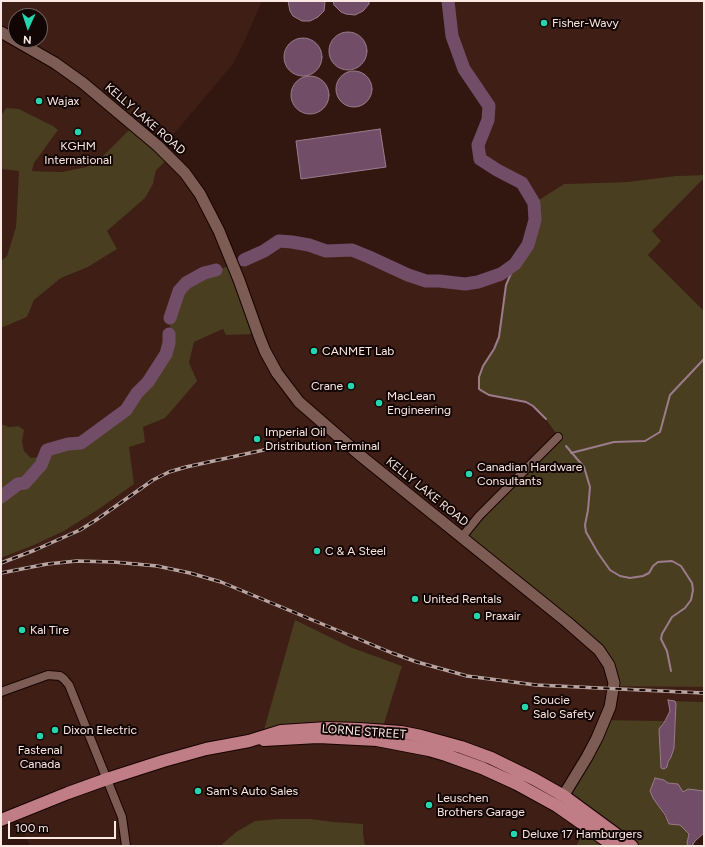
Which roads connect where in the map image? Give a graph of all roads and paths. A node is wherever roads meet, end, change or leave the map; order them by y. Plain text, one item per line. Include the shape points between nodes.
1 (1, 32) edge
2 (558, 437) dead end
3 (462, 537) junction
4 (1, 692) edge
5 (107, 779) junction
6 (560, 801) junction
7 (1, 820) edge
8 (605, 842) edge
9 (126, 846) edge
10 (614, 846) edge
11 (632, 846) edge

1 - 3 street, KELLY LAKE ROAD via 50,59 83,83 134,124 185,172 200,194 219,231 240,280 265,351 277,373 299,402 356,452
2 - 3 street via 479,516
3 - 6 street, KELLY LAKE ROAD via 599,650 608,665 614,683 610,707 594,744
4 - 5 street via 48,675 60,676 69,685
5 - 6 main road, LORNE STREET via 172,758 249,740 339,737 376,740 429,750 482,768
5 - 7 main road, LORNE STREET
5 - 9 street via 122,817
6 - 8 main road
6 - 11 main road
8 - 10 main road

